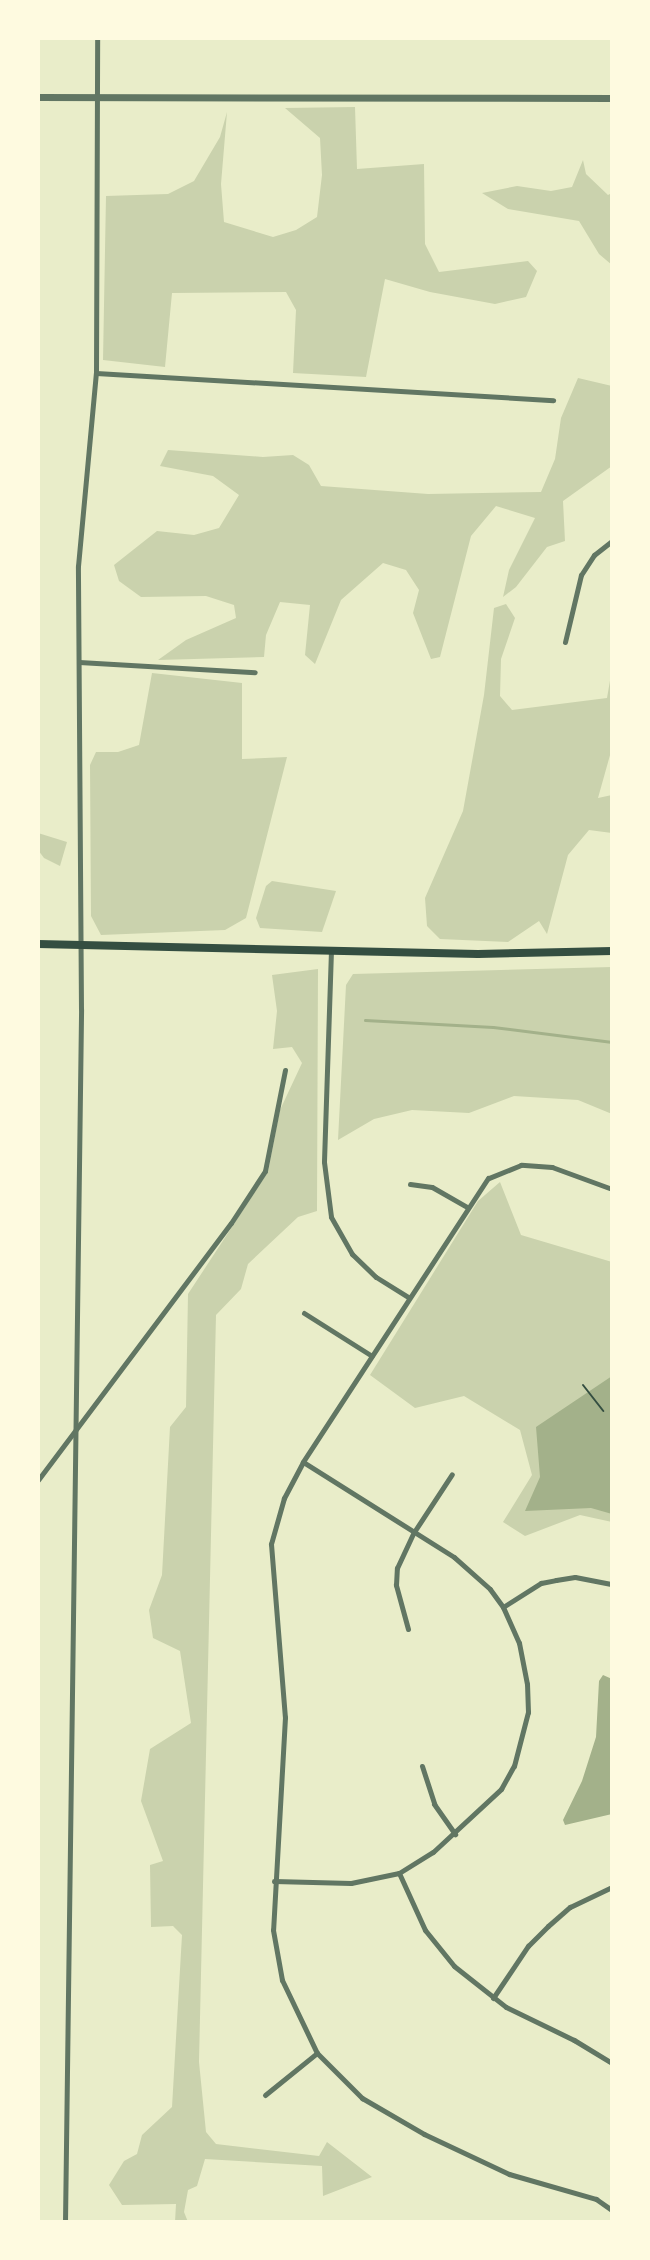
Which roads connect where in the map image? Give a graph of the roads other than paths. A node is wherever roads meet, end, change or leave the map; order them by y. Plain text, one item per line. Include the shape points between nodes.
1 (97, 38) edge
2 (38, 97) edge
3 (97, 97) junction
4 (612, 98) edge
5 (96, 373) junction
6 (553, 400) dead end
7 (612, 541) edge
8 (565, 642) dead end
9 (79, 662) junction
10 (255, 672) dead end
11 (38, 944) edge
12 (80, 945) junction
13 (331, 950) junction
14 (612, 951) edge
15 (285, 1070) dead end
16 (410, 1184) dead end
17 (612, 1189) edge
18 (467, 1207) junction
19 (409, 1298) junction
20 (304, 1313) dead end
21 (372, 1356) junction
22 (75, 1433) junction
23 (303, 1462) junction
24 (452, 1474) dead end
25 (38, 1480) edge
26 (414, 1532) junction
27 (612, 1584) edge
28 (503, 1607) junction
29 (408, 1629) dead end
30 (422, 1766) dead end
31 (455, 1834) junction
32 (399, 1873) junction
33 (274, 1881) junction
34 (612, 1887) edge
35 (493, 1998) junction
36 (317, 2053) junction
37 (612, 2063) edge
38 (265, 2095) dead end
39 (612, 2210) edge
40 (65, 2222) edge

1 - 3 street
2 - 3 street
3 - 4 street
3 - 5 street
5 - 6 street
5 - 9 street via 78,566
7 - 8 street via 581,575
9 - 10 street
9 - 12 street
11 - 12 main road
12 - 13 main road
12 - 22 street
13 - 14 main road
13 - 19 street via 324,1162 331,1217 352,1254
15 - 22 street via 265,1171
16 - 18 street via 432,1187
17 - 18 street via 552,1167 521,1165 488,1178
18 - 19 street
19 - 21 street
20 - 21 street
21 - 23 street
22 - 25 street
22 - 40 street
23 - 26 street
23 - 33 street via 284,1498 271,1544 285,1717
24 - 26 street
26 - 28 street via 476,1575
26 - 29 street via 397,1568 396,1585
27 - 28 street via 575,1577 541,1583
28 - 31 street via 526,1673 523,1737 501,1789
30 - 31 street via 434,1804
31 - 32 street
32 - 33 street via 351,1883
32 - 35 street via 433,1940 454,1966
33 - 36 street via 277,1961
34 - 35 street via 570,1907 548,1926
35 - 37 street
36 - 38 street
36 - 39 street via 362,2098 424,2134 509,2174 596,2199

